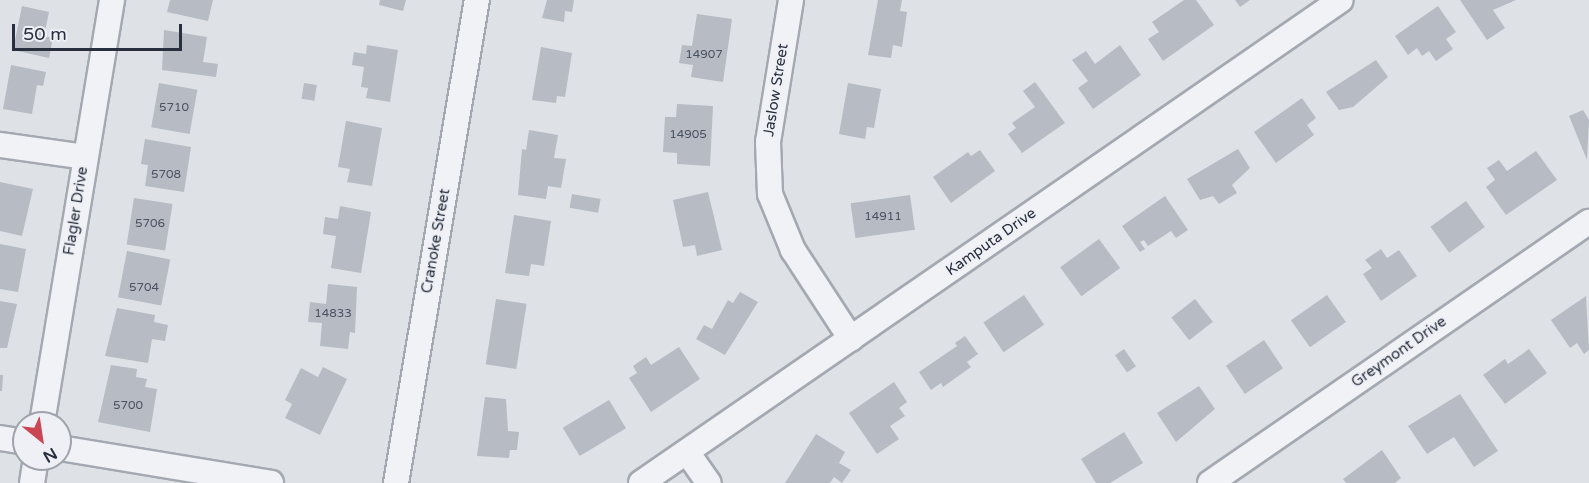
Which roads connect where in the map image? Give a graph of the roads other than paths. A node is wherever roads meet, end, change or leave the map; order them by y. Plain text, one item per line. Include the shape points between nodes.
1 (112, 0) edge
2 (477, 0) edge
3 (791, 0) edge
4 (1341, 0) edge
5 (0, 145) edge
6 (85, 157) junction
7 (1589, 222) edge
8 (851, 339) junction
9 (44, 411) edge
10 (72, 450) edge
11 (687, 452) junction
12 (272, 483) edge
13 (396, 483) edge
14 (641, 483) edge
15 (709, 483) edge
16 (1210, 483) edge

1 - 6 street, Flagler Drive
2 - 13 street, Cranoke Street
3 - 8 street, Jaslow Street via 768,142 770,194 793,250
4 - 8 street, Kamputa Drive
5 - 6 street
6 - 9 street, Flagler Drive
7 - 16 street, Greymont Drive
8 - 11 street, Kamputa Drive
10 - 12 street
11 - 14 street, Kamputa Drive
11 - 15 street

